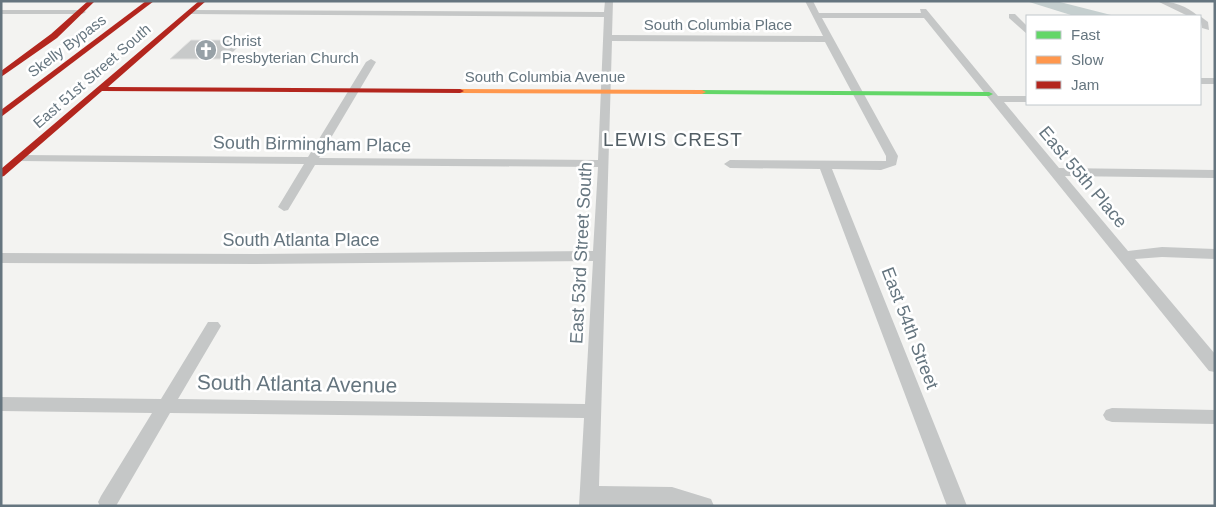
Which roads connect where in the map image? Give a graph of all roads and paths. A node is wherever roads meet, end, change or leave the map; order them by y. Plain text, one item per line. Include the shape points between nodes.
1 (92, 1) edge
2 (136, 1) edge
3 (151, 1) edge
4 (203, 1) edge
5 (319, 1) edge
6 (448, 1) edge
7 (809, 1) edge
8 (1161, 1) edge
9 (609, 8) edge
10 (1, 12) edge
11 (82, 12) junction
12 (190, 12) junction
13 (308, 13) junction
14 (442, 14) junction
15 (816, 15) junction
16 (1192, 15) edge
17 (1012, 16) dead end
18 (1201, 20) edge
19 (1206, 28) dead end
20 (1026, 30) edge
21 (608, 38) junction
22 (827, 39) junction
23 (92, 46) junction
24 (371, 62) dead end
25 (1, 75) edge
26 (1201, 80) edge
27 (1215, 81) edge
28 (100, 88) junction
29 (353, 91) junction
30 (606, 93) junction
31 (858, 95) junction
32 (991, 97) junction
33 (1, 100) edge
34 (1026, 100) edge
35 (1, 114) edge
36 (1, 123) edge
37 (20, 158) junction
38 (311, 162) junction
39 (604, 164) junction
40 (730, 164) dead end
41 (825, 166) junction
42 (1054, 172) junction
43 (1, 174) edge
44 (1215, 174) edge
45 (284, 207) dead end
46 (1215, 254) edge
47 (600, 256) junction
48 (1124, 256) junction
49 (1, 258) edge
50 (213, 326) dead end
51 (1215, 366) edge
52 (1, 404) edge
53 (165, 406) junction
54 (593, 411) junction
55 (1112, 415) dead end
56 (1215, 417) edge
57 (589, 500) edge
58 (108, 502) dead end
59 (704, 506) edge
60 (957, 506) edge

1 - 11 main road
2 - 33 main road, Skelly Bypass
3 - 23 main road, Skelly Bypass
4 - 12 main road, East 51st Street South
5 - 13 street
6 - 14 street
7 - 15 street
8 - 16 street
9 - 14 street
9 - 21 street, East 53rd Street South
10 - 11 street
11 - 25 main road
12 - 13 street
12 - 28 main road, East 51st Street South
13 - 14 street
15 - 22 street
15 - 32 street, East 55th Place via 922,13
17 - 20 street
18 - 19 street
21 - 22 street, South Columbia Place
21 - 30 street, East 53rd Street South
22 - 31 street
23 - 35 main road, Skelly Bypass
23 - 36 main road
24 - 29 street
26 - 27 street
28 - 29 main road, South Columbia Avenue
28 - 37 main road, East 51st Street South
29 - 30 main road, South Columbia Avenue
29 - 38 street
30 - 31 main road, South Columbia Avenue
30 - 39 street, East 53rd Street South
31 - 32 main road, South Columbia Avenue
31 - 41 street via 892,156 892,163 881,166
32 - 34 street
32 - 42 street, East 55th Place
37 - 38 street, South Birmingham Place
37 - 43 main road, East 51st Street South
38 - 39 street, South Birmingham Place
38 - 45 street
39 - 47 street, East 53rd Street South
40 - 41 street
41 - 60 street, East 54th Street
42 - 44 street
42 - 48 street, East 55th Place
46 - 48 street via 1162,252
47 - 49 street, South Atlanta Place via 256,260
47 - 54 street, East 53rd Street South
48 - 51 street, East 55th Place
50 - 53 street
52 - 53 street, South Atlanta Avenue
53 - 54 street, South Atlanta Avenue
53 - 58 street
54 - 57 street, East 53rd Street South
55 - 56 street
57 - 59 street via 672,496

